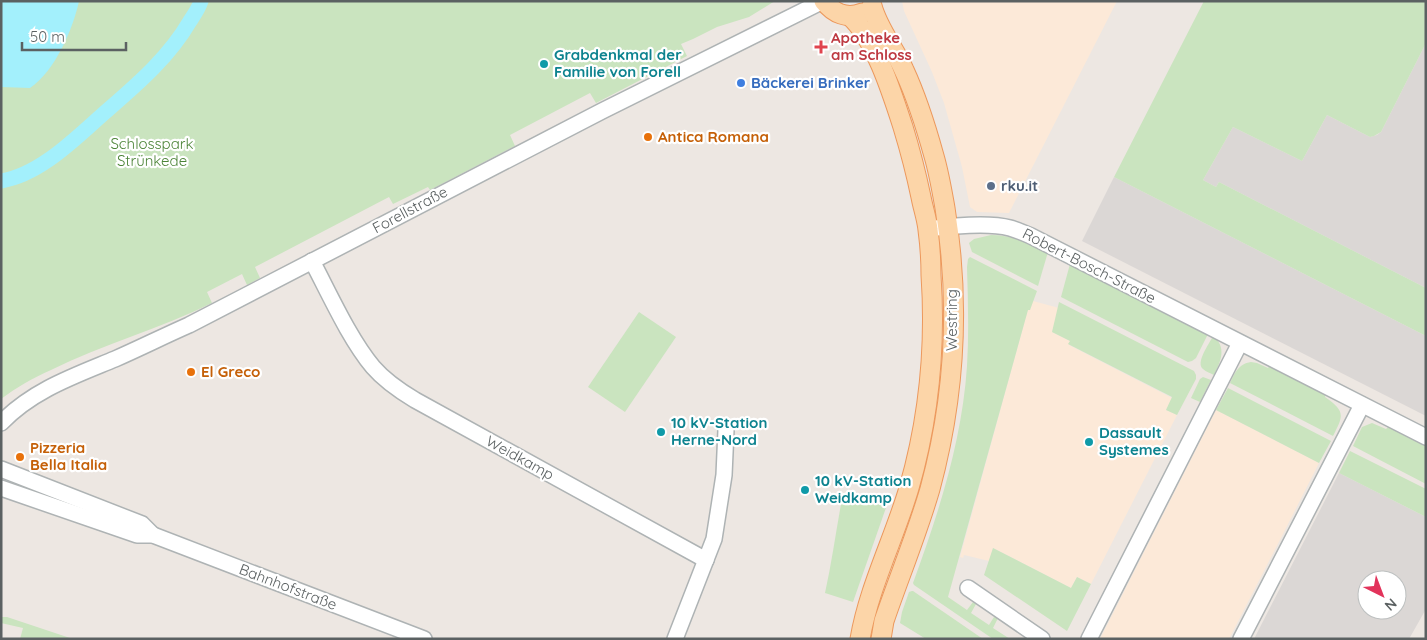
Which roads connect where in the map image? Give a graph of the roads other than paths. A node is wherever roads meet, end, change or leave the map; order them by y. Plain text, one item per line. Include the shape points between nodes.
1 (824, 1) edge
2 (874, 4) edge
3 (850, 16) junction
4 (948, 226) junction
5 (928, 229) junction
6 (312, 261) junction
7 (1240, 343) junction
8 (1362, 405) junction
9 (1, 423) edge
10 (726, 430) dead end
11 (1426, 438) edge
12 (1, 469) edge
13 (1, 488) edge
14 (153, 536) junction
15 (706, 560) junction
16 (968, 588) dead end
17 (424, 639) edge
18 (674, 639) edge
19 (860, 639) edge
20 (881, 639) edge
21 (1042, 639) edge
22 (1089, 639) edge
23 (1241, 639) edge

1 - 3 main road via 835,12
1 - 6 street, Forellstraße via 602,110
2 - 3 main road via 866,12
2 - 4 main road, Westring via 877,19 904,69 926,127
3 - 5 main road, Westring via 867,37 893,98 912,156
4 - 5 street, Robert-Bosch-Straße
4 - 7 street, Robert-Bosch-Straße via 995,226 1032,236
4 - 20 main road, Westring via 954,340 945,417 930,490 884,621
5 - 19 main road, Westring via 934,310 926,416 900,517 870,598
6 - 9 street, Forellstraße via 189,325 53,385 22,403
6 - 15 street, Weidkamp via 357,344 374,368 400,391
7 - 8 street, Robert-Bosch-Straße
7 - 22 street
8 - 11 street, Robert-Bosch-Straße
8 - 23 street
10 - 15 street via 724,475 714,539
12 - 14 street, Bahnhofstraße via 142,524
13 - 14 street, Bahnhofstraße via 138,534
14 - 17 street, Bahnhofstraße
15 - 18 street
16 - 21 street

